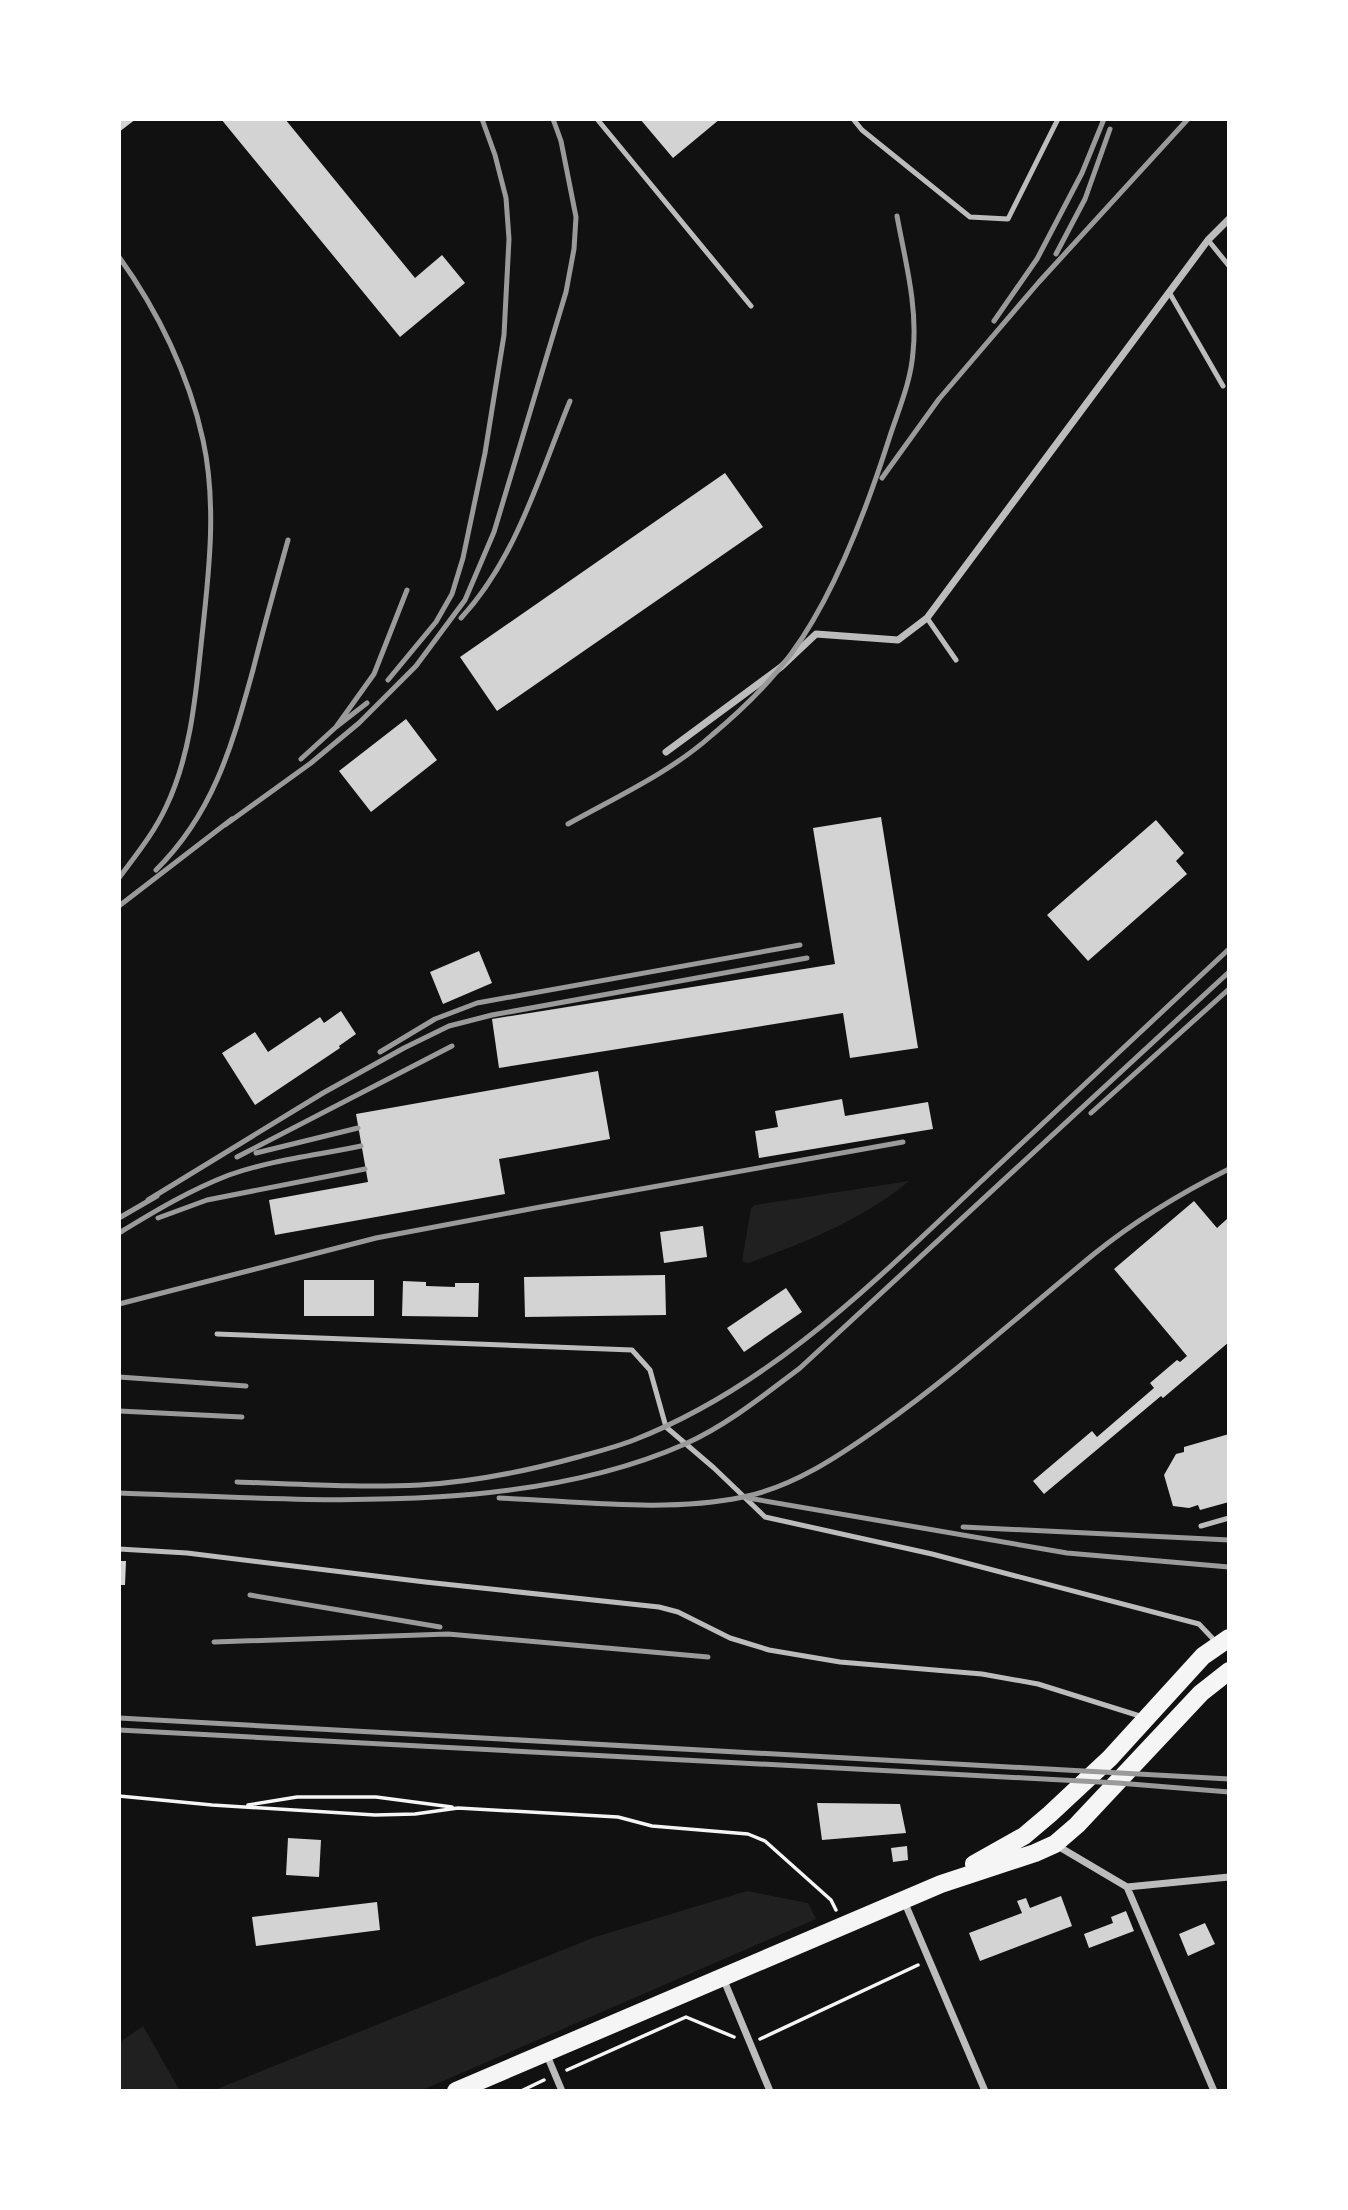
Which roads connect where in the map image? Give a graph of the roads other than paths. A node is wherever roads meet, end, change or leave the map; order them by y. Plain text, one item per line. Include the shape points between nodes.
1 (597, 119) edge
2 (853, 119) edge
3 (1058, 119) edge
4 (1229, 219) edge
5 (1208, 240) junction
6 (1229, 266) edge
7 (1169, 292) junction
8 (751, 306) dead end
9 (1223, 386) dead end
10 (928, 618) junction
11 (956, 660) dead end
12 (666, 752) dead end
13 (217, 1334) dead end
14 (1229, 1518) edge
15 (1201, 1526) dead end
16 (119, 1549) edge
17 (1224, 1641) edge
18 (1229, 1671) edge
19 (1146, 1718) junction
20 (1055, 1844) junction
21 (1229, 1877) edge
22 (941, 1884) junction
23 (1127, 1887) junction
24 (903, 1900) junction
25 (722, 1977) junction
26 (546, 2052) junction
27 (456, 2091) edge
28 (562, 2091) edge
29 (770, 2091) edge
30 (985, 2091) edge
31 (1214, 2091) edge

1 - 8 lane
2 - 3 lane via 970,217 1008,219
4 - 5 street
5 - 6 lane
5 - 7 street
7 - 9 lane
7 - 10 street
10 - 11 lane
10 - 12 street via 898,640 816,634 781,667
13 - 17 lane via 632,1350 650,1370 666,1427 765,1517 932,1554 1199,1624
14 - 15 lane
16 - 19 lane via 659,1607 769,1650 1038,1684
17 - 19 main road via 1182,1677
18 - 20 main road via 1201,1693
19 - 22 main road via 1087,1781 1024,1836
20 - 22 main road
20 - 23 street
21 - 23 street
22 - 24 main road
23 - 31 street
24 - 25 main road
24 - 30 street
25 - 26 main road
25 - 29 street
26 - 27 main road
26 - 28 street

